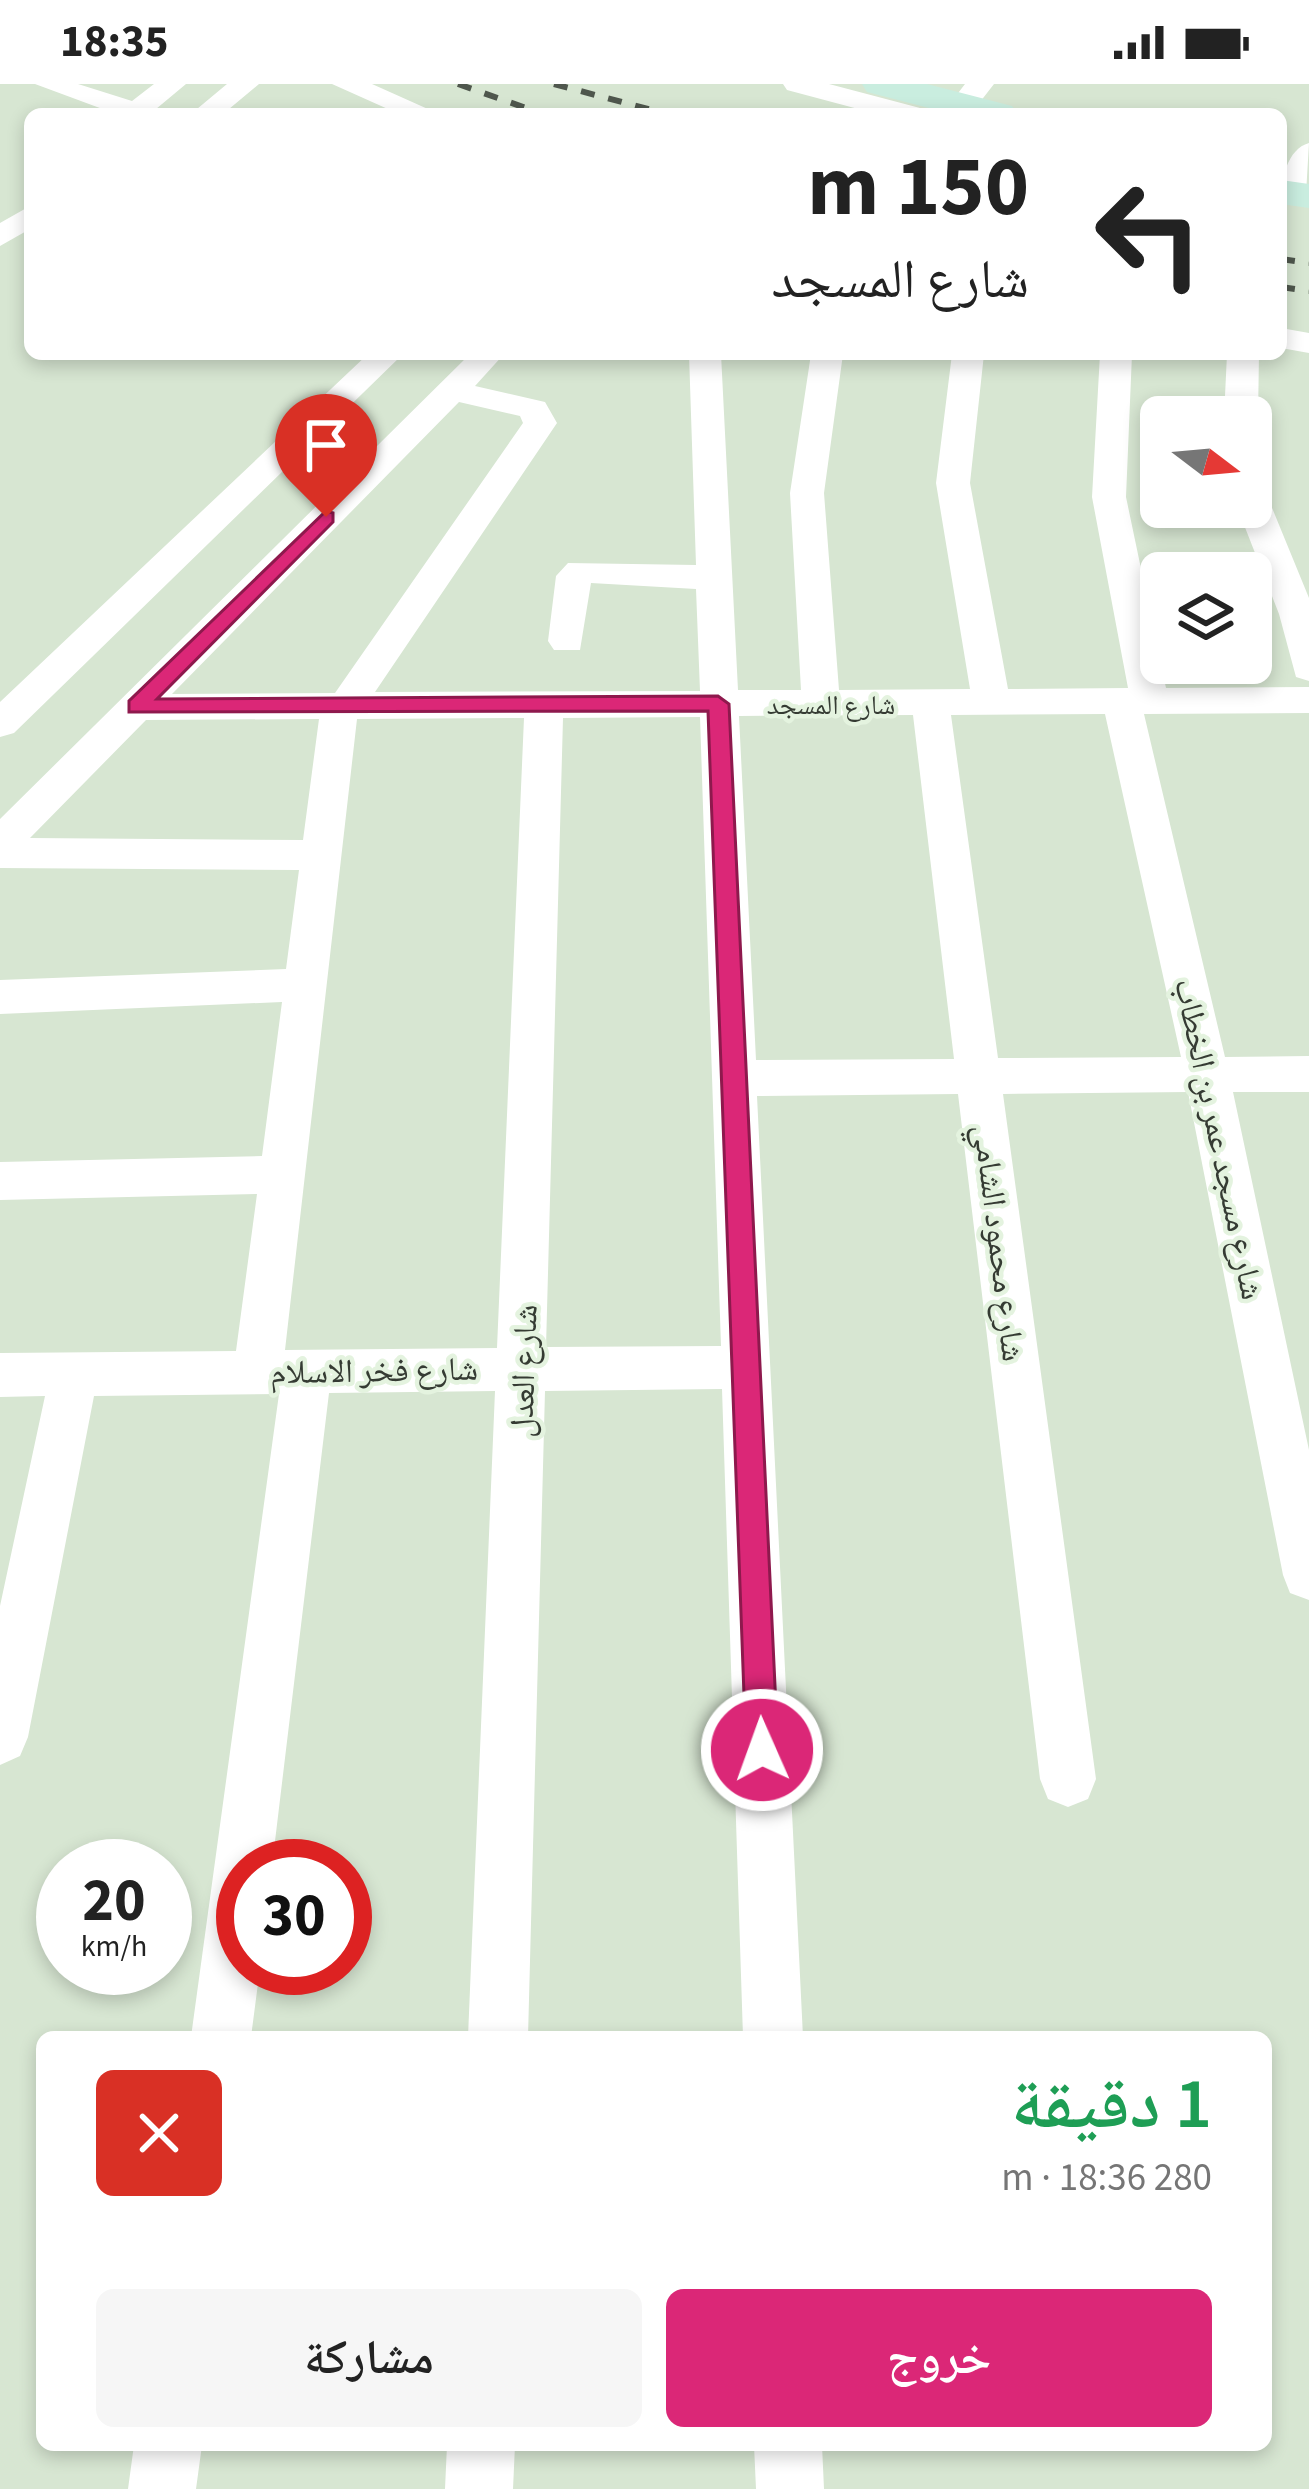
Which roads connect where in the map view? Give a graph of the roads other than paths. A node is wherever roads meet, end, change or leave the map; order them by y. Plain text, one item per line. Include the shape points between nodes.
1 (49, 84) edge
2 (172, 84) edge
3 (204, 84) edge
4 (245, 84) edge
5 (346, 84) edge
6 (796, 84) edge
7 (881, 84) edge
8 (980, 101) edge
9 (128, 108) edge
10 (149, 108) edge
11 (154, 108) edge
12 (213, 108) edge
13 (409, 108) edge
14 (887, 108) edge
15 (1309, 152) edge
16 (1294, 194) edge
17 (24, 220) edge
18 (0, 238) edge
19 (24, 249) edge
20 (0, 267) edge
21 (381, 360) edge
22 (482, 360) edge
23 (705, 360) edge
24 (826, 360) edge
25 (967, 360) edge
26 (1116, 360) edge
27 (1243, 360) edge
28 (452, 391) junction
29 (1242, 396) edge
30 (1263, 528) edge
31 (714, 578) junction
32 (567, 641) dead end
33 (1309, 668) edge
34 (1309, 700) edge
35 (1136, 703) junction
36 (544, 704) junction
37 (718, 704) junction
38 (992, 705) junction
39 (136, 706) junction
40 (342, 706) junction
41 (820, 706) junction
42 (931, 706) junction
43 (0, 724) edge
44 (0, 848) edge
45 (321, 855) junction
46 (305, 985) junction
47 (0, 998) edge
48 (1309, 1074) edge
49 (1207, 1075) junction
50 (978, 1076) junction
51 (734, 1078) junction
52 (282, 1174) junction
53 (0, 1181) edge
54 (748, 1367) junction
55 (524, 1370) junction
56 (283, 1372) junction
57 (74, 1374) junction
58 (0, 1375) edge
59 (1309, 1575) edge
60 (0, 1737) edge
61 (1068, 1779) dead end
62 (222, 2031) edge
63 (498, 2031) edge
64 (773, 2031) edge
65 (167, 2451) edge
66 (481, 2451) edge
67 (788, 2451) edge
68 (162, 2489) edge
69 (479, 2489) edge
70 (790, 2489) edge

1 - 9 street
2 - 10 street
3 - 11 street
4 - 12 street
5 - 13 street
6 - 14 street
7 - 8 main road
15 - 16 street
17 - 18 street
19 - 20 street
21 - 43 street
22 - 28 street
23 - 31 street
24 - 41 street via 807,494
25 - 38 street via 953,483
26 - 35 street, شارع مسجد عمر بن الخطاب via 1109,497
27 - 29 street
28 - 39 street
28 - 40 street via 533,409 540,423
30 - 33 street via 1298,614
31 - 32 street via 581,572
31 - 37 street
34 - 35 street, شارع المسجد
35 - 38 street, شارع المسجد
35 - 49 street, شارع مسجد عمر بن الخطاب
36 - 37 street, شارع المسجد
36 - 40 street, شارع المسجد
36 - 55 street, شارع العدل
37 - 41 street, شارع المسجد
37 - 51 street
38 - 42 street, شارع المسجد
39 - 40 street, شارع المسجد
39 - 44 street
40 - 45 street
41 - 42 street, شارع المسجد
42 - 50 street, شارع محمود الشامي
44 - 45 street
45 - 46 street
46 - 47 street
46 - 52 street
48 - 49 street
49 - 50 street
49 - 59 street, شارع مسجد عمر بن الخطاب
50 - 51 street
50 - 61 street, شارع محمود الشامي
51 - 54 street
52 - 53 street
52 - 56 street
54 - 55 street, شارع فخر الاسلام
54 - 64 street
55 - 56 street, شارع فخر الاسلام
55 - 63 street, شارع العدل
56 - 57 street, شارع فخر الاسلام
56 - 62 street
57 - 58 street, شارع فخر الاسلام
57 - 60 street
65 - 68 street
66 - 69 street
67 - 70 street

